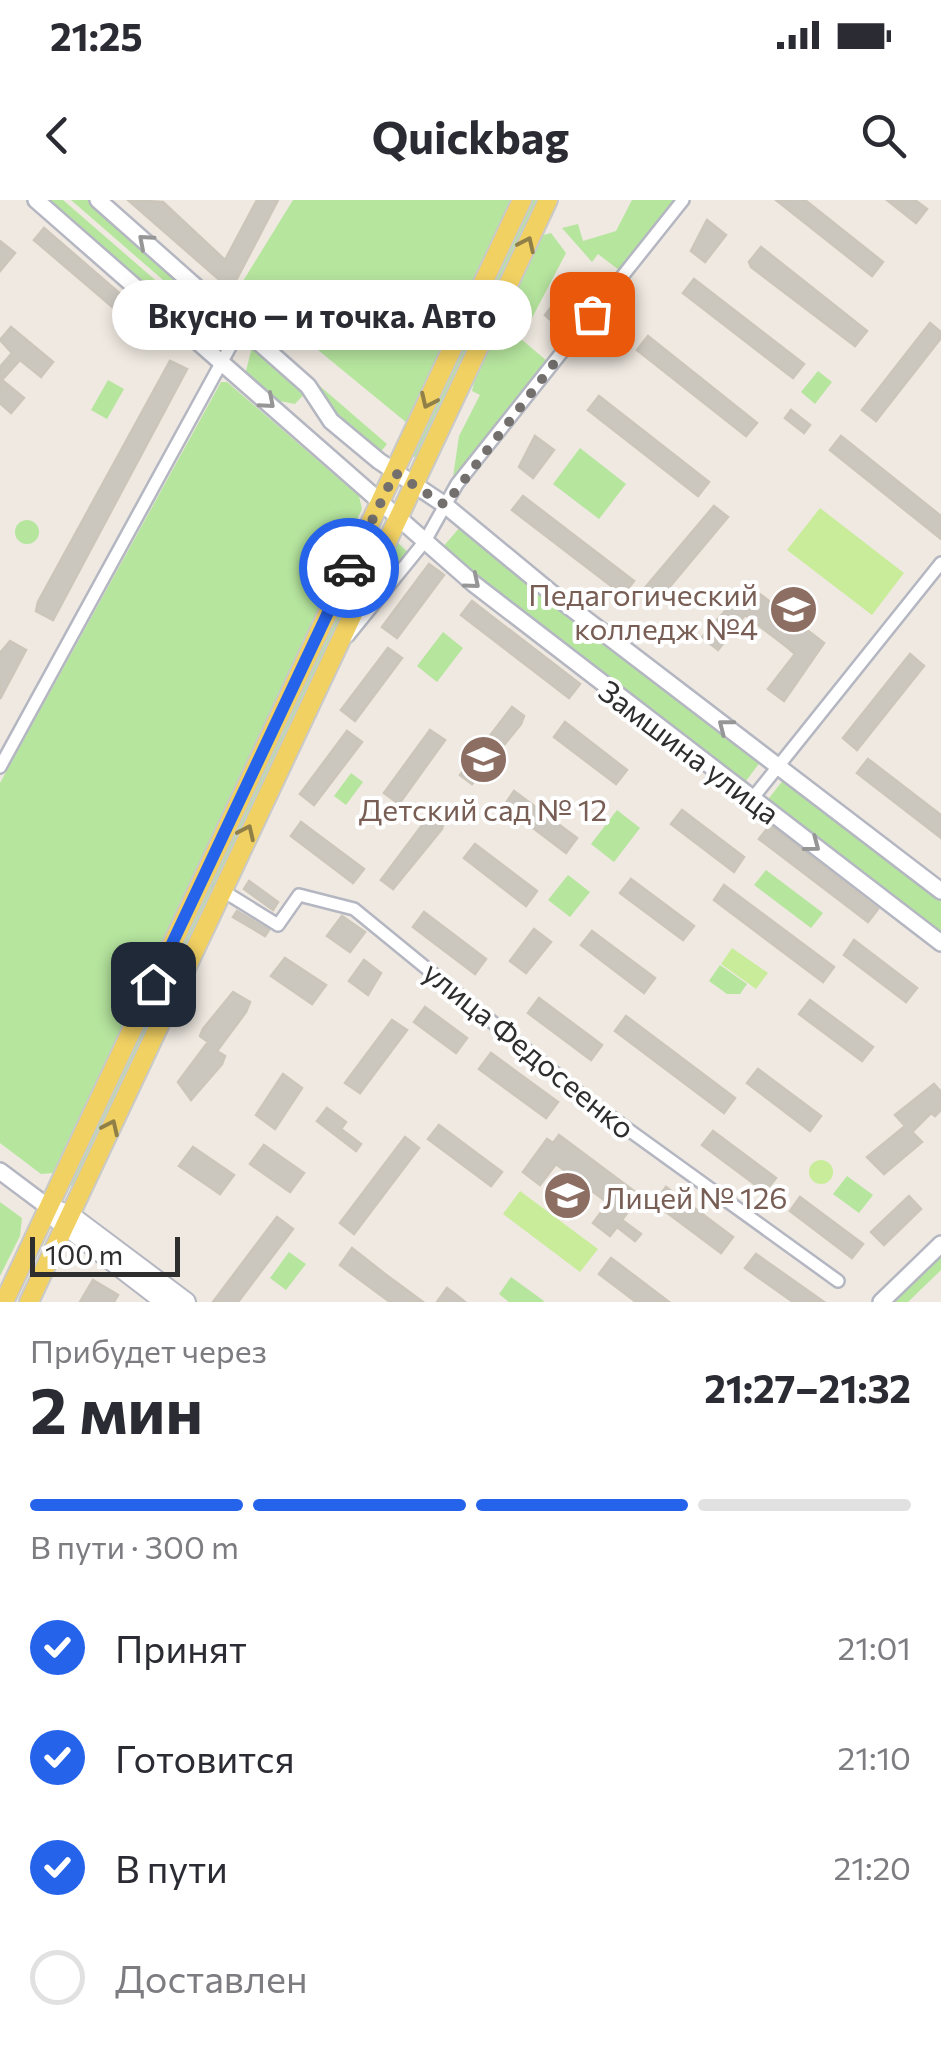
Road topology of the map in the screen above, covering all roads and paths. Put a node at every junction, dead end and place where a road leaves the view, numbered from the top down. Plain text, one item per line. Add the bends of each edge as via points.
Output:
1 (36, 200) edge
2 (98, 200) edge
3 (522, 200) edge
4 (548, 200) edge
5 (683, 200) edge
6 (242, 325) junction
7 (220, 360) junction
8 (395, 473) junction
9 (416, 484) junction
10 (380, 503) junction
11 (445, 505) junction
12 (399, 518) junction
13 (425, 541) junction
14 (941, 562) edge
15 (332, 656) junction
16 (778, 766) junction
17 (0, 767) edge
18 (752, 799) junction
19 (220, 889) junction
20 (941, 891) edge
21 (941, 943) edge
22 (0, 1171) edge
23 (48, 1207) junction
24 (67, 1221) junction
25 (941, 1244) edge
26 (838, 1281) dead end
27 (4, 1302) edge
28 (29, 1302) edge
29 (165, 1302) edge
30 (186, 1302) edge
31 (882, 1302) edge

1 - 7 street, Замшина улица
6 -> 2 street, Замшина улица
3 -> 8 main road
9 -> 4 main road
5 - 11 street
6 - 7 street
6 - 8 street, Замшина улица via 314,391 331,421
7 -> 10 street, Замшина улица
7 - 17 street
8 - 9 street, Замшина улица
8 - 10 main road
9 - 11 street, Замшина улица
9 - 12 main road
10 - 12 street, Замшина улица
10 - 23 main road
11 - 13 street
16 -> 11 street, Замшина улица
12 - 13 street, Замшина улица
12 - 15 main road
13 - 15 street
13 -> 18 street, Замшина улица
14 - 16 street
19 -> 15 main road
16 - 18 street
16 - 20 street, Замшина улица
18 -> 21 street, Замшина улица
24 -> 19 main road
19 - 26 street, улица Федосеенко via 278,925 299,896 354,909 590,1102
22 - 23 street
23 - 24 main road
23 - 27 main road
24 - 28 main road
24 - 29 main road
24 - 30 main road
25 - 31 street

